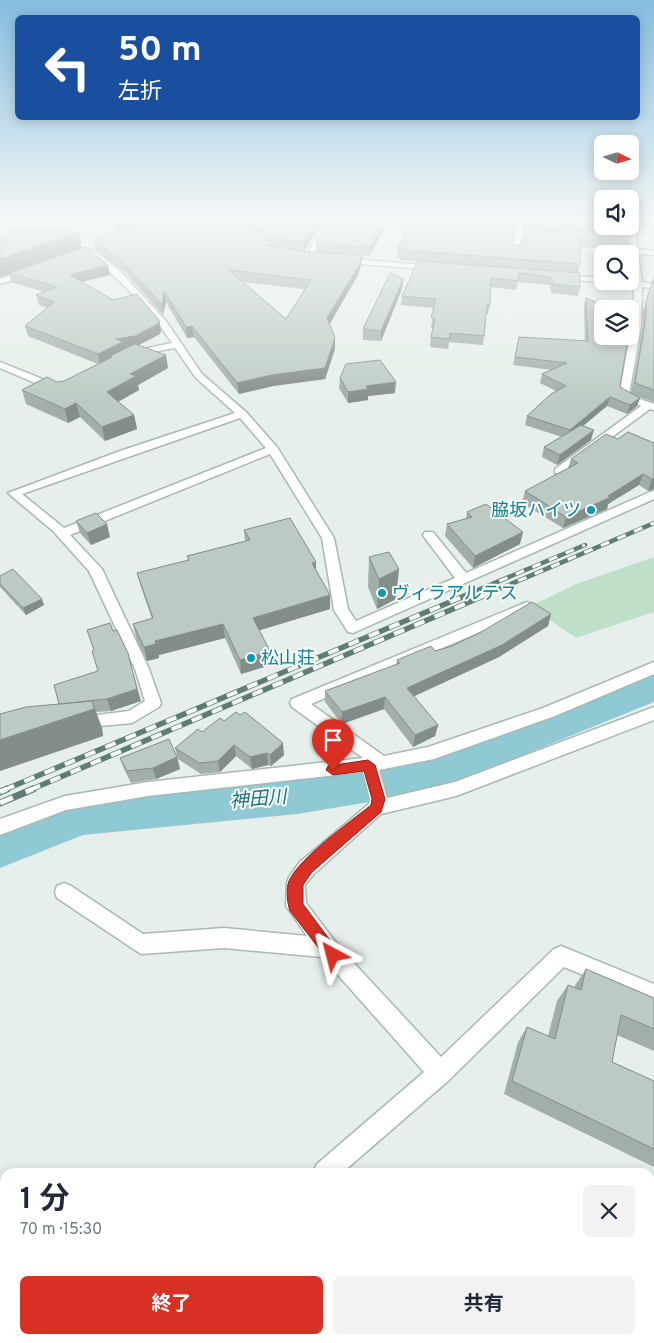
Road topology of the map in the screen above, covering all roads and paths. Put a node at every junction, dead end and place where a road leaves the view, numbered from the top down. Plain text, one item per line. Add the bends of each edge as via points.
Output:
1 (124, 281) edge
2 (639, 283) edge
3 (654, 286) edge
4 (179, 344) junction
5 (633, 345) edge
6 (121, 359) edge
7 (0, 366) edge
8 (70, 386) edge
9 (652, 406) edge
10 (242, 414) junction
11 (273, 449) junction
12 (559, 472) edge
13 (654, 495) edge
14 (63, 534) junction
15 (429, 535) dead end
16 (464, 580) junction
17 (526, 607) edge
18 (654, 668) edge
19 (654, 713) edge
20 (66, 723) edge
21 (375, 764) junction
22 (378, 803) junction
23 (0, 827) edge
24 (64, 892) dead end
25 (328, 948) junction
26 (654, 994) edge
27 (440, 1072) junction
28 (330, 1168) edge

1 - 4 street
2 - 3 street
4 - 6 street via 136,352
4 - 10 street via 199,376
5 - 9 street via 624,396
7 - 8 street via 62,391
9 - 12 street
10 - 11 street
10 - 14 street via 14,493
11 - 14 street
11 - 16 street via 328,538 341,610 353,628
13 - 16 street
14 - 20 street via 95,570 142,669 152,703 132,717
15 - 16 street
17 - 21 street via 298,703
18 - 21 street via 541,715 428,754
19 - 22 street via 456,789
21 - 22 street
21 - 23 street via 148,789 65,803
22 - 25 street via 307,868 296,883 296,906
24 - 25 street via 142,944 224,938
25 - 27 street
26 - 27 street via 562,956
27 - 28 street

